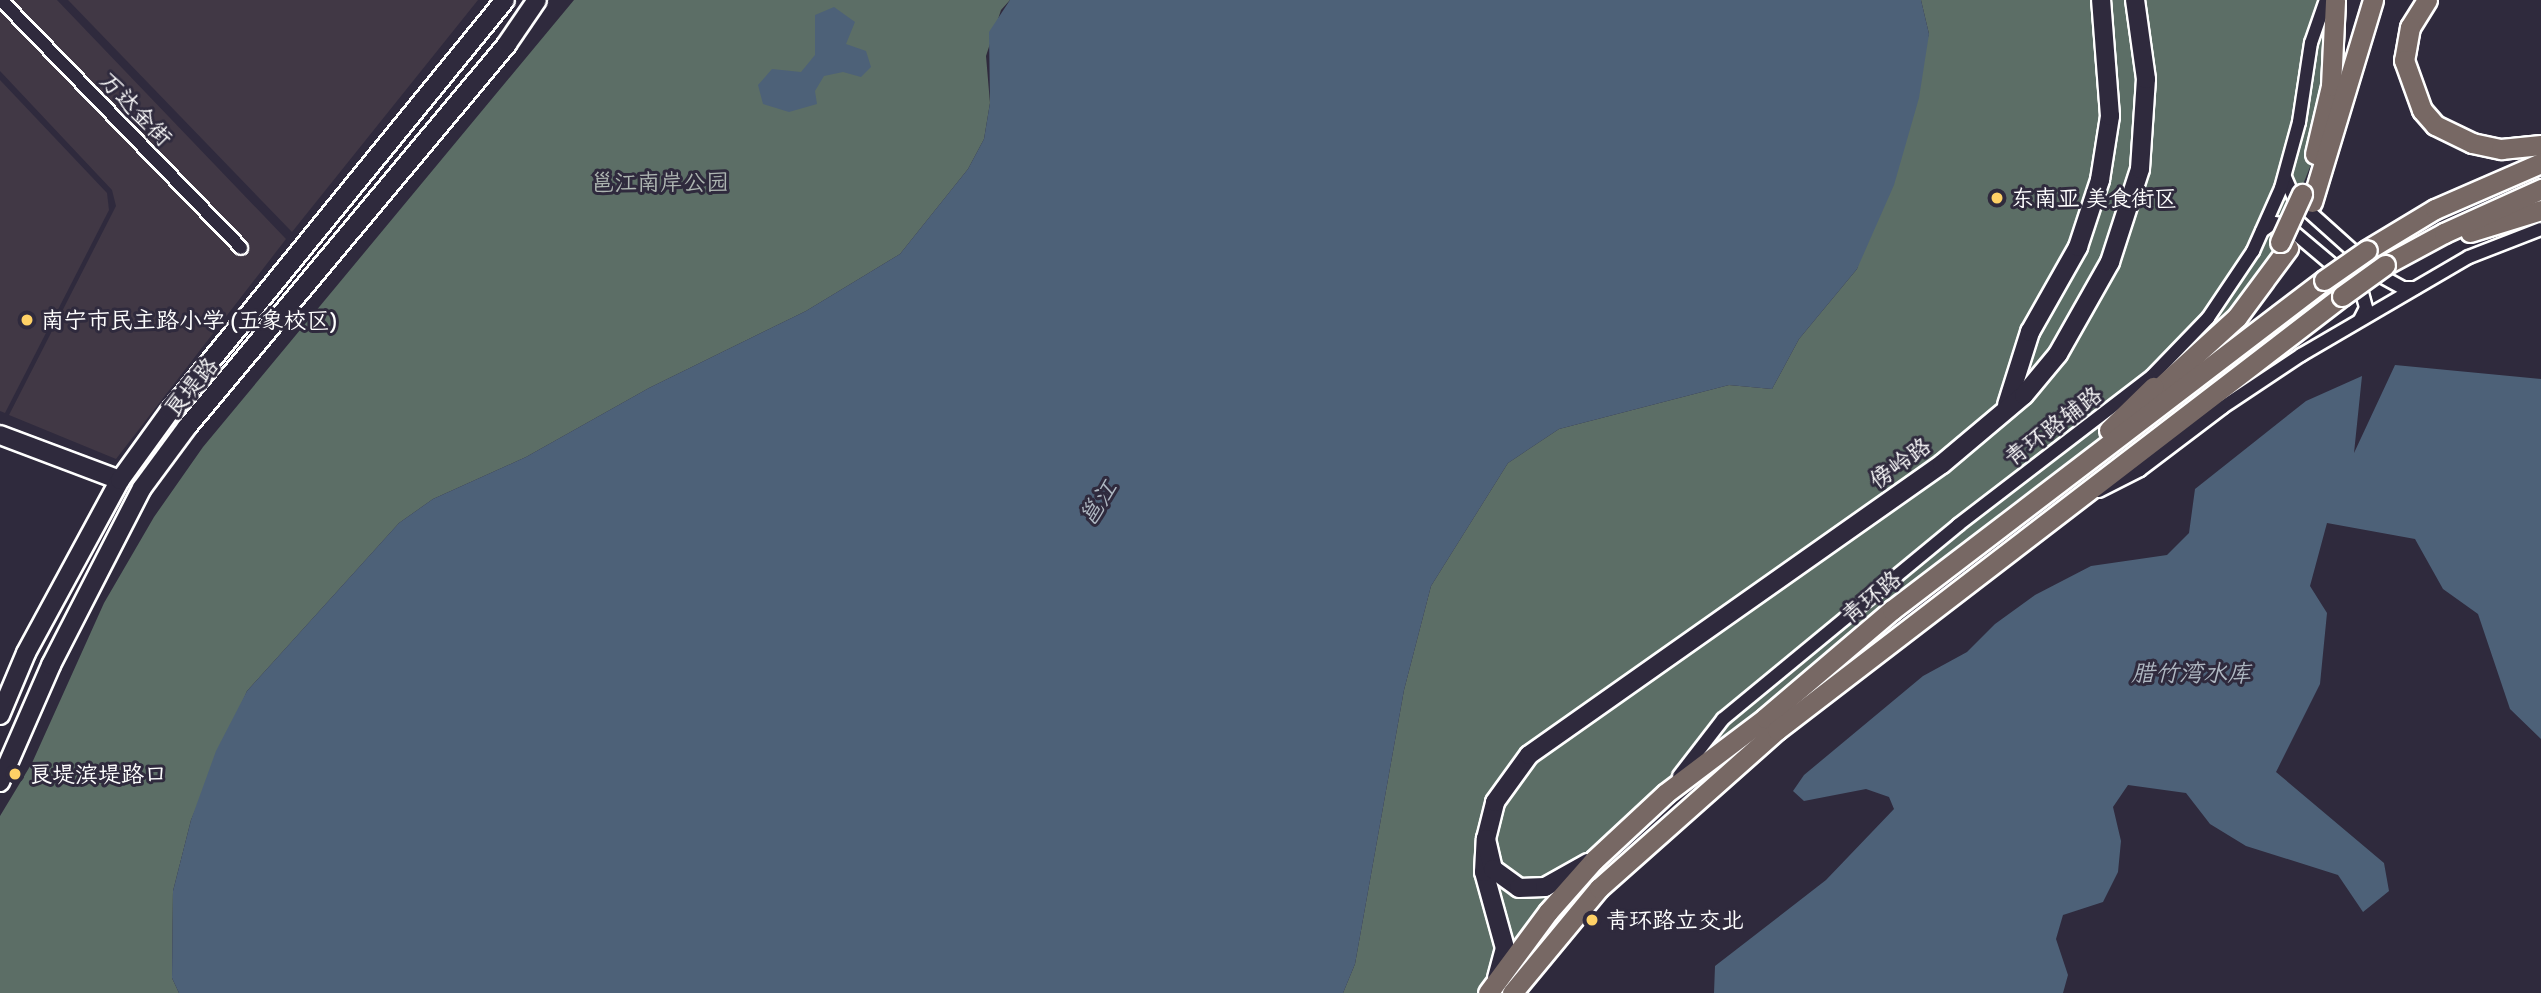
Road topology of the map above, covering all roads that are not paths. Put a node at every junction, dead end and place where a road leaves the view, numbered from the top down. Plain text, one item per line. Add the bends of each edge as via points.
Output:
1 (1, 0) edge
2 (504, 0) edge
3 (537, 0) edge
4 (2101, 0) edge
5 (2135, 0) edge
6 (2326, 0) edge
7 (2335, 0) edge
8 (2373, 0) edge
9 (2427, 0) edge
10 (2541, 145) edge
11 (2541, 163) edge
12 (2285, 173) junction
13 (2541, 189) edge
14 (2307, 198) junction
15 (2541, 210) edge
16 (2541, 229) edge
17 (2262, 232) junction
18 (241, 248) dead end
19 (2415, 248) junction
20 (2416, 287) junction
21 (2359, 321) junction
22 (2000, 417) junction
23 (0, 435) edge
24 (120, 480) junction
25 (2073, 504) junction
26 (1955, 563) junction
27 (0, 715) edge
28 (0, 782) edge
29 (1666, 793) junction
30 (1486, 839) junction
31 (1594, 860) junction
32 (1498, 989) edge

1 - 18 street, 万达金街
2 - 24 street, 良堤路
3 - 28 street, 良堤路 via 507,44 142,488 51,664
4 - 22 street via 2110,116 2100,180 2078,247 2031,332 2017,385
5 - 22 street, 傍岭路 via 2146,79 2145,130 2127,216 2086,311 2058,354
6 - 12 street, 青环路辅路 via 2311,43
7 - 14 main road via 2323,126
8 - 14 main road
9 - 10 main road via 2410,27 2404,60 2422,110 2435,125 2472,143 2501,149
11 - 26 main road, 青环路, bridge via 2435,209 2367,250
12 - 17 street, 青环路辅路
12 - 20 street via 2286,187 2294,198 2381,276 2403,288
13 - 19 main road
14 - 26 main road via 2259,292 2218,337 2109,430 2000,513
15 - 19 main road
16 - 20 street via 2491,246
17 - 21 street via 2273,223 2284,224 2361,289 2366,308
17 - 29 street, 青环路辅路 via 2224,296 2168,362 1958,525 1723,719
19 - 25 main road, bridge via 2342,296
20 - 21 street
21 - 25 street via 2250,388 2140,470
22 - 30 street, 傍岭路 via 1942,464 1530,755 1505,783
23 - 24 street
24 - 27 street, 良堤路 via 26,653
25 - 32 main road via 1777,730 1600,888
26 - 29 main road, 青环路
29 - 31 main road, 青环路
30 - 31 street via 1493,869 1519,888 1545,887
30 - 32 street, 傍岭路 via 1483,872 1505,948
31 - 32 main road, 青环路

